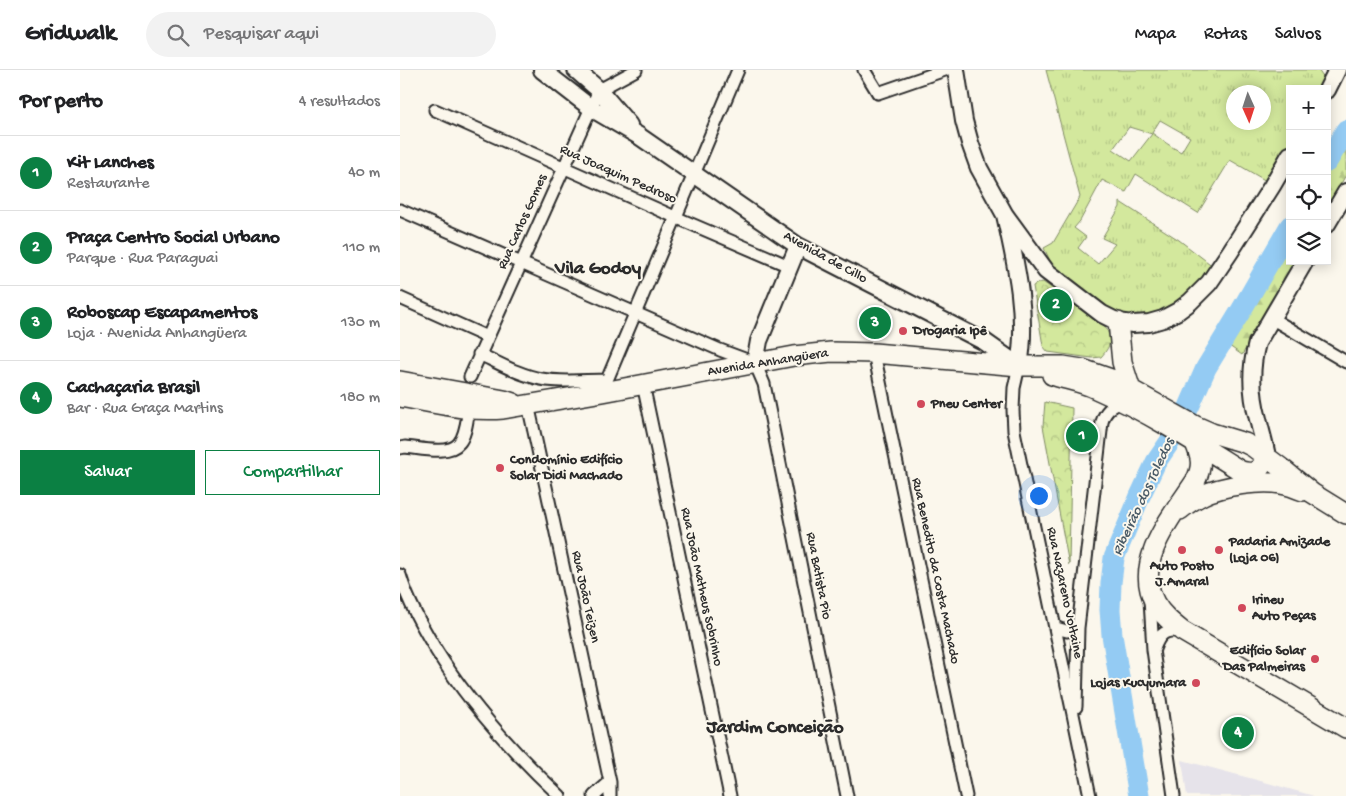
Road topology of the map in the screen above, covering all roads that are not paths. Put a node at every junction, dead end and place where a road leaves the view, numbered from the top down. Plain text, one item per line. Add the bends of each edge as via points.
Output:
1 (542, 70) edge
2 (576, 70) edge
3 (636, 70) edge
4 (738, 70) edge
5 (864, 70) edge
6 (945, 70) edge
7 (956, 70) edge
8 (1337, 70) edge
9 (1330, 85) edge
10 (599, 90) junction
11 (591, 108) junction
12 (436, 110) dead end
13 (639, 136) junction
14 (1286, 162) edge
15 (564, 167) junction
16 (694, 175) junction
17 (1346, 192) edge
18 (400, 210) edge
19 (1005, 215) junction
20 (676, 217) junction
21 (1329, 220) edge
22 (798, 246) junction
23 (521, 263) junction
24 (1303, 265) edge
25 (789, 266) junction
26 (1046, 271) junction
27 (1019, 284) junction
28 (400, 298) edge
29 (635, 313) junction
30 (1271, 318) junction
31 (1118, 322) junction
32 (487, 337) junction
33 (874, 353) junction
34 (479, 354) junction
35 (1346, 362) edge
36 (755, 363) junction
37 (1019, 366) junction
38 (470, 377) dead end
39 (400, 381) edge
40 (643, 384) junction
41 (605, 386) junction
42 (1127, 396) junction
43 (400, 397) edge
44 (524, 405) junction
45 (469, 409) junction
46 (1194, 436) junction
47 (400, 448) edge
48 (1267, 457) junction
49 (1312, 493) junction
50 (1346, 514) edge
51 (1173, 515) junction
52 (400, 574) edge
53 (1149, 588) junction
54 (1056, 628) junction
55 (1078, 628) junction
56 (1182, 631) junction
57 (1153, 650) junction
58 (1075, 726) junction
59 (1346, 728) edge
60 (610, 782) junction
61 (560, 796) edge
62 (594, 796) edge
63 (610, 796) edge
64 (730, 796) edge
65 (847, 796) edge
66 (966, 796) edge
67 (1090, 796) edge
68 (1174, 796) edge

1 - 11 main road, Avenida de Cillo
2 - 10 main road, Avenida de Cillo
3 - 10 street
4 - 16 street
5 - 6 street via 878,93
7 - 19 main road via 970,143 979,168
8 - 9 main road
10 - 11 street, Rua Carlos Gomes
10 - 13 main road, Avenida de Cillo
11 - 13 main road, Avenida de Cillo
11 - 15 street, Rua Carlos Gomes
12 - 15 street, Rua Joaquim Pedroso
13 - 16 main road, Avenida de Cillo
14 - 31 main road via 1218,270 1190,302 1163,319 1149,323
15 - 20 street, Rua Joaquim Pedroso
15 - 23 street, Rua Carlos Gomes
16 - 20 street
16 - 22 main road, Avenida de Cillo
17 - 21 main road
18 - 23 street
19 - 26 main road
19 - 27 main road
20 - 25 street, Rua Joaquim Pedroso
20 - 29 street
22 - 25 main road
22 - 37 main road, Avenida de Cillo via 985,342
23 - 29 street
23 - 32 street, Rua Carlos Gomes
24 - 30 main road
25 - 36 main road via 760,341
26 - 27 main road via 1030,273
26 - 31 main road via 1102,314
27 - 37 main road via 1022,337
28 - 32 street
29 - 36 street
29 - 41 street
30 - 35 street
30 - 48 main road via 1257,343 1252,370 1254,401
31 - 42 main road
32 - 34 street, Rua Carlos Gomes
33 - 36 main road, Avenida Anhangüera via 831,352
33 - 37 main road, Avenida Anhangüera
33 - 66 street, Rua Benedito da Costa Machado
34 - 38 street, Rua Carlos Gomes
34 - 41 street via 540,379
36 - 40 main road, Avenida Anhangüera
36 - 65 street, Rua Batista Pio via 764,384
37 - 42 main road via 1082,369 1114,380
37 - 54 street, Rua Nazareno Voltaine via 1014,388 1014,430
39 - 44 main road, Avenida Anhangüera
40 - 41 main road, Avenida Anhangüera
40 - 64 street, Rua João Matheus Sobrinho
41 - 44 main road, Avenida Anhangüera
42 - 46 main road
42 - 55 street via 1108,409 1102,422
43 - 45 main road, Avenida Anhangüera
44 - 45 main road, Avenida Anhangüera via 495,410
44 - 60 street, Rua João Teizen
45 - 47 street via 464,433 452,449
46 - 48 main road via 1212,433 1245,443
46 - 48 main road via 1241,471 1257,471
46 - 51 main road via 1200,471
48 - 49 main road
49 - 50 main road
49 - 51 main road via 1280,484 1235,486 1205,494
51 - 53 main road via 1152,554 1148,570
52 - 61 street via 422,628 451,674 506,742
53 - 56 main road via 1155,604
53 - 57 street
54 - 55 street via 1067,631
54 - 58 street, Rua Nazareno Voltaine
55 - 58 street
56 - 57 street via 1170,630 1162,634
56 - 59 main road
57 - 68 street
58 - 67 street, Rua Nazareno Voltaine
60 - 62 street
60 - 63 street, Rua João Teizen

